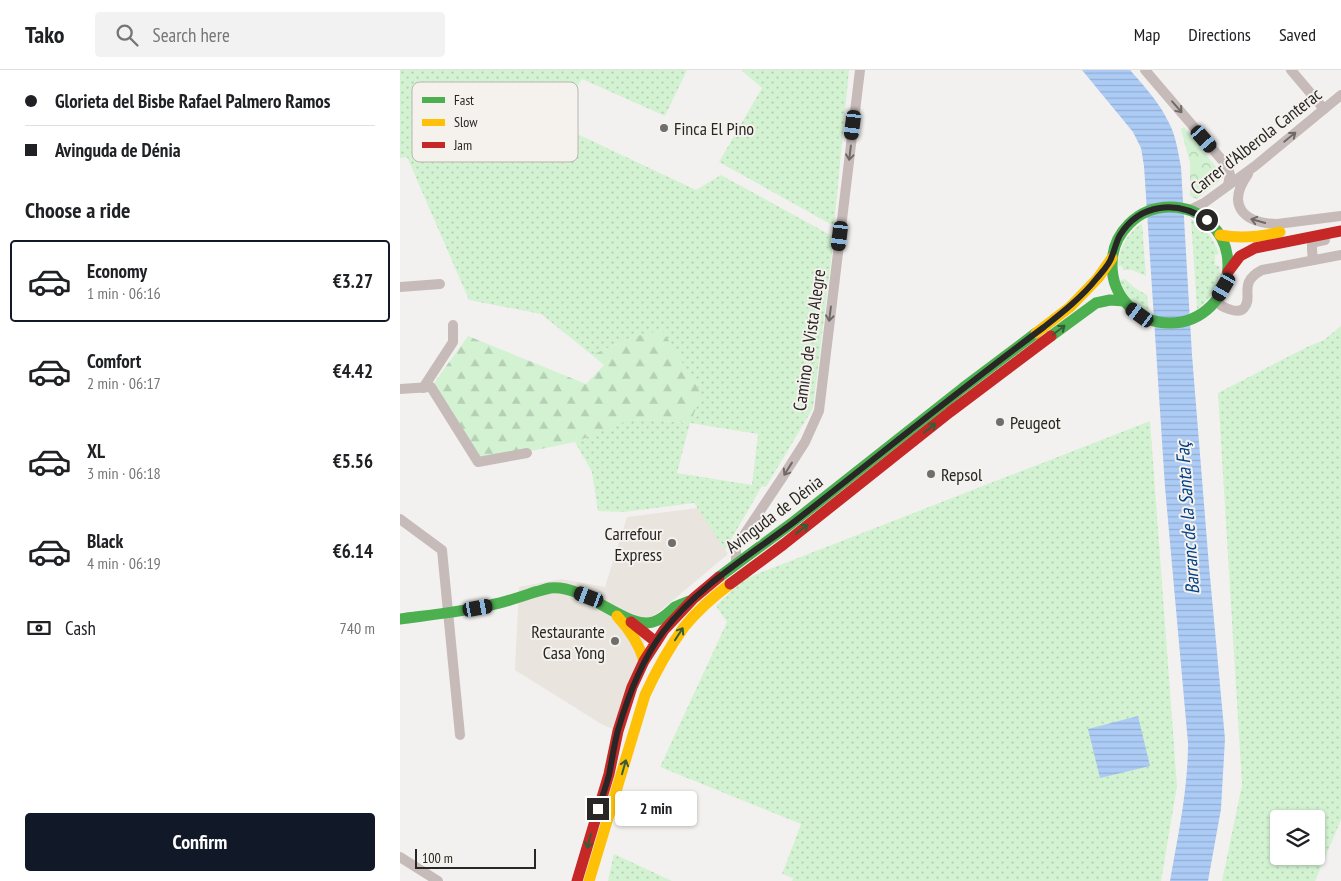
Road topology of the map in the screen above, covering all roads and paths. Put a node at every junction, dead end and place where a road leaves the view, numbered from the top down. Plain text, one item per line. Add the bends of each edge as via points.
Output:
1 (860, 70) edge
2 (1146, 70) edge
3 (1293, 71) edge
4 (1341, 95) edge
5 (1324, 109) junction
6 (1228, 166) junction
7 (1252, 168) junction
8 (1228, 185) junction
9 (1188, 210) junction
10 (1341, 216) edge
11 (1341, 221) edge
12 (1341, 231) edge
13 (1220, 234) junction
14 (1341, 236) edge
15 (1282, 242) junction
16 (1312, 255) junction
17 (1341, 255) edge
18 (1112, 258) junction
19 (1228, 272) junction
20 (440, 284) dead end
21 (400, 287) edge
22 (1124, 301) junction
23 (1216, 301) junction
24 (453, 325) dead end
25 (423, 388) junction
26 (400, 389) edge
27 (527, 453) dead end
28 (400, 519) edge
29 (736, 564) junction
30 (694, 598) junction
31 (449, 612) junction
32 (613, 612) junction
33 (624, 617) junction
34 (400, 619) edge
35 (656, 642) junction
36 (644, 661) junction
37 (636, 725) junction
38 (460, 735) dead end
39 (400, 856) edge
40 (438, 881) edge
41 (577, 881) edge
42 (589, 881) edge

1 -> 29 street, Camino de Vista Alegre via 819,411 805,442 738,544
2 -> 6 street
3 - 5 street
4 - 5 street, Carrer d'Alberola Canterac
7 -> 5 street, Carrer d'Alberola Canterac
6 - 7 street via 1236,171
6 - 8 street
7 - 8 street, Carrer d'Alberola Canterac
10 -> 7 street via 1278,224 1250,218 1240,207 1238,191
8 - 9 street, Carrer d'Alberola Canterac via 1204,203
9 - 13 main road via 1207,220
9 - 18 main road via 1169,207 1143,213 1124,229
11 - 13 main road via 1256,237
12 - 15 main road
13 - 19 main road via 1228,256
14 - 16 street via 1315,242
15 - 16 street via 1301,244
15 - 19 main road via 1248,251
16 - 17 street
16 - 23 street via 1255,274 1247,287 1247,302 1238,311
18 - 22 main road via 1114,283
18 - 29 main road, Avinguda de Dénia via 1070,307
19 - 23 main road
20 - 21 street
22 - 23 main road via 1149,320 1168,323 1197,317
37 -> 22 main road, Avinguda de Dénia via 645,695 659,666 685,626 714,597 1080,314 1100,300
24 - 25 street via 453,342
25 - 26 street
25 - 27 street via 431,388 478,462
28 - 31 street via 442,550
29 - 30 main road, Avinguda de Dénia
30 - 33 main road via 654,622 638,622
30 - 35 main road, Avinguda de Dénia
31 - 32 main road via 492,605 550,588 589,597
31 - 34 main road
31 - 38 street
32 - 33 main road
32 - 36 main road via 637,639
33 - 35 main road
35 - 36 main road, Avinguda de Dénia
35 - 37 main road via 656,654 634,710
36 -> 41 main road, Avinguda de Dénia via 618,731 609,774
42 -> 37 main road, Avinguda de Dénia
39 - 40 street

